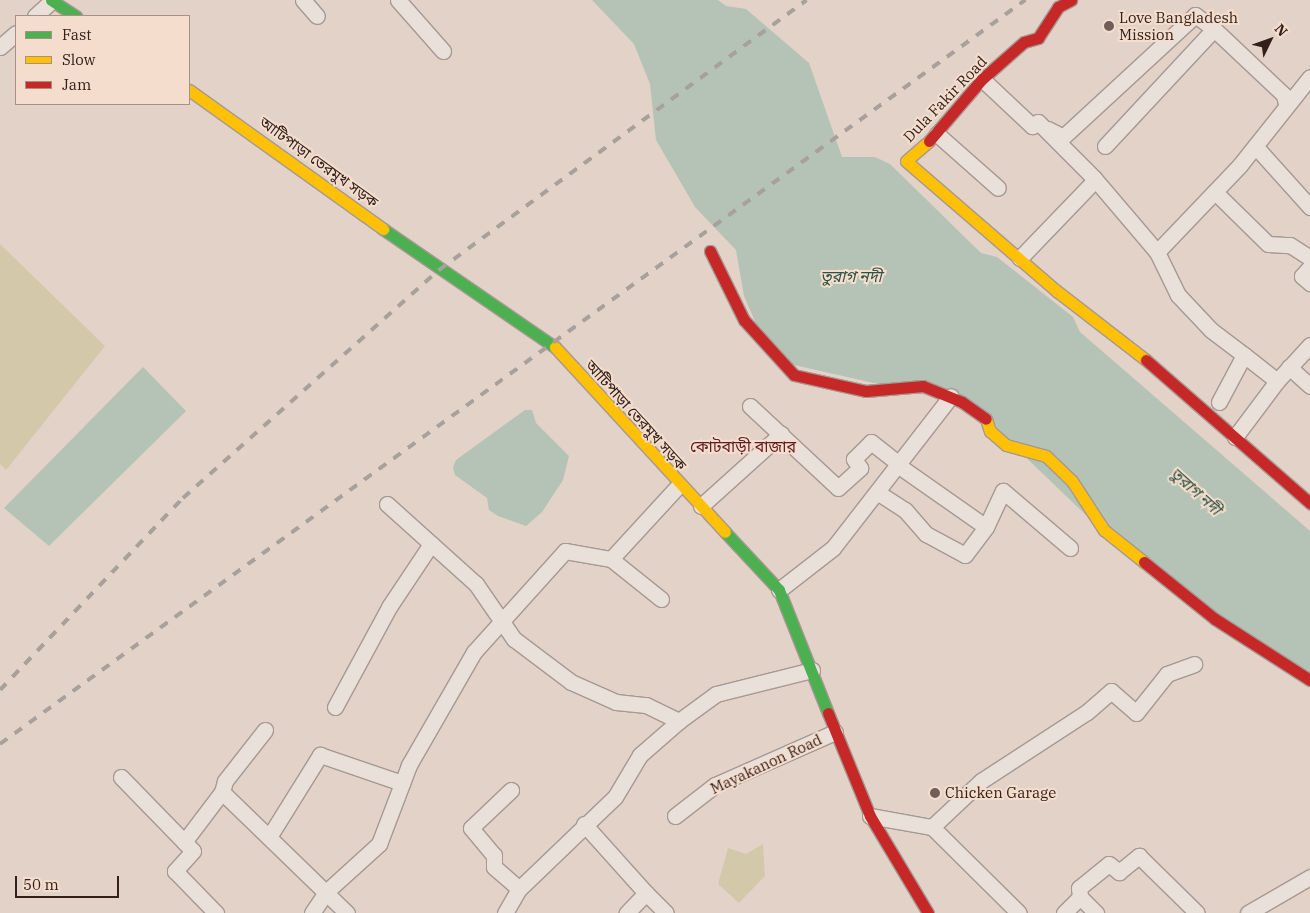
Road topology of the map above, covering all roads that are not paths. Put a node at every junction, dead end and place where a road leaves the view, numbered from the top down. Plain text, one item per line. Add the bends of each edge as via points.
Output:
1 (52, 0) edge
2 (303, 0) edge
3 (398, 0) edge
4 (1071, 0) edge
5 (36, 15) edge
6 (74, 15) edge
7 (317, 16) dead end
8 (1214, 29) junction
9 (15, 34) edge
10 (0, 47) edge
11 (443, 51) dead end
12 (1310, 77) edge
13 (982, 79) junction
14 (190, 91) edge
15 (1286, 104) junction
16 (1038, 122) junction
17 (937, 134) junction
18 (1105, 146) dead end
19 (1256, 147) junction
20 (1094, 181) junction
21 (998, 188) dead end
22 (1216, 192) junction
23 (1310, 207) edge
24 (710, 251) dead end
25 (1157, 252) junction
26 (1020, 258) junction
27 (1310, 258) edge
28 (1310, 268) edge
29 (1310, 283) edge
30 (1310, 344) edge
31 (1244, 355) junction
32 (1289, 367) junction
33 (1277, 381) junction
34 (1310, 386) edge
35 (951, 396) junction
36 (1219, 402) dead end
37 (750, 406) dead end
38 (781, 434) junction
39 (1234, 437) junction
40 (898, 464) junction
41 (680, 485) junction
42 (878, 492) junction
43 (1310, 503) edge
44 (387, 504) dead end
45 (701, 506) junction
46 (986, 527) junction
47 (431, 544) junction
48 (1070, 548) dead end
49 (611, 559) junction
50 (778, 590) junction
51 (661, 599) dead end
52 (501, 623) junction
53 (1194, 664) dead end
54 (812, 670) junction
55 (1310, 680) edge
56 (335, 707) dead end
57 (680, 721) junction
58 (265, 730) dead end
59 (835, 732) junction
60 (121, 777) dead end
61 (402, 783) junction
62 (511, 790) dead end
63 (222, 792) junction
64 (676, 816) dead end
65 (870, 816) junction
66 (584, 824) junction
67 (932, 827) junction
68 (269, 837) junction
69 (184, 842) junction
70 (1310, 877) edge
71 (519, 889) junction
72 (326, 892) junction
73 (646, 893) junction
74 (1080, 897) junction
75 (216, 913) edge
76 (312, 913) edge
77 (347, 913) edge
78 (504, 913) edge
79 (627, 913) edge
80 (666, 913) edge
81 (928, 913) edge
82 (1019, 913) edge
83 (1064, 913) edge
84 (1096, 913) edge
85 (1197, 913) edge
86 (1248, 913) edge

1 - 5 street
1 - 6 street
2 - 7 street
3 - 11 street
4 - 13 street, Dula Fakir Road via 1058,7 1038,38 1024,42
8 - 15 street via 1284,96
8 - 16 street via 1195,15 1063,137
8 - 18 street
9 - 10 street
12 - 15 street
13 - 16 street via 1032,126
13 - 17 street, Dula Fakir Road
14 - 41 street, আটিপাড়া তেরমুখ সড়ক via 260,136 439,270 551,343
15 - 19 street
16 - 20 street
17 - 21 street
17 - 26 street, Dula Fakir Road via 906,161
19 - 22 street
19 - 23 street
20 - 25 street
20 - 26 street
22 - 25 street
22 - 27 street via 1268,244 1290,245
24 - 35 street via 744,320 794,375 866,391 924,386
25 - 31 street via 1178,296 1211,330
26 - 39 street
28 - 29 street via 1302,276
30 - 32 street
31 - 33 street
31 - 36 street
32 - 33 street
32 - 34 street
33 - 39 street
35 - 40 street
35 - 55 street via 986,419 990,431 1006,445 1046,456 1072,482 1104,530 1215,619
37 - 38 street
38 - 40 street via 838,488 860,468 854,459 872,442
38 - 45 street
39 - 43 street
40 - 42 street
40 - 46 street
41 - 45 street, আটিপাড়া তেরমুখ সড়ক
41 - 49 street
42 - 46 street via 904,510 926,534 965,555
42 - 50 street via 833,548
44 - 47 street
45 - 50 street, আটিপাড়া তেরমুখ সড়ক
46 - 48 street via 1003,491
47 - 52 street via 476,584
47 - 56 street via 389,607
49 - 51 street
49 - 52 street via 565,551
50 - 54 street, আটিপাড়া তেরমুখ সড়ক
52 - 57 street via 536,658 571,682 616,702 646,705
52 - 61 street via 456,677
53 - 67 street via 1167,674 1136,713 1111,691 1086,712 981,781
54 - 57 street via 716,694
54 - 59 street, আটিপাড়া তেরমুখ সড়ক
57 - 66 street via 640,755 615,797
58 - 63 street via 225,782
59 - 64 street, Mayakanon Road via 715,785
59 - 65 street, আটিপাড়া তেরমুখ সড়ক
60 - 69 street
61 - 68 street via 320,755
61 - 72 street via 379,844
62 - 71 street via 471,828 494,855 494,867
63 - 68 street
63 - 69 street
65 - 67 street
65 - 81 street, আটিপাড়া তেরমুখ সড়ক
66 - 71 street
66 - 73 street
67 - 82 street
68 - 72 street
69 - 75 street via 193,851 175,871
70 - 86 street
71 - 78 street
72 - 76 street
72 - 77 street
73 - 79 street
73 - 80 street
74 - 83 street
74 - 84 street
74 - 85 street via 1079,888 1109,864 1119,872 1139,856

